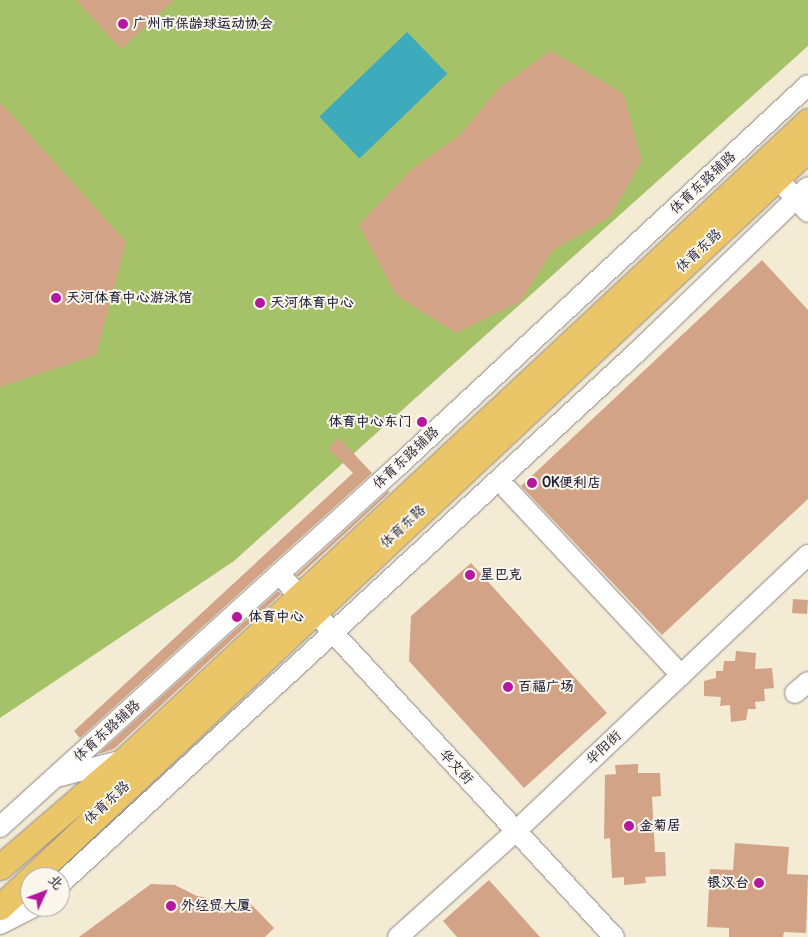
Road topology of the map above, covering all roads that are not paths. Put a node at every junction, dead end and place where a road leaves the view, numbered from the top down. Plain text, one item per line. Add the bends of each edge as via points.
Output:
1 (808, 85) edge
2 (808, 121) edge
3 (808, 149) edge
4 (777, 178) junction
5 (804, 199) edge
6 (613, 330) junction
7 (635, 354) junction
8 (477, 457) junction
9 (503, 484) junction
10 (808, 555) edge
11 (279, 574) junction
12 (306, 604) junction
13 (332, 632) junction
14 (681, 675) junction
15 (124, 760) junction
16 (58, 777) junction
17 (0, 827) edge
18 (516, 831) junction
19 (0, 867) edge
20 (70, 875) edge
21 (0, 907) edge
22 (20, 914) edge
23 (0, 924) edge
24 (398, 937) edge
25 (614, 937) edge

1 - 11 street, 体育东路辅路
2 - 12 main road, 体育东路
3 - 4 main road, 体育东路
4 - 5 street
4 - 6 main road, 体育东路
5 - 7 street
6 - 7 street
6 - 8 main road, 体育东路
7 - 9 street
8 - 9 street
8 - 12 main road, 体育东路
9 - 13 street
9 - 14 street
10 - 14 street, 华阳街
11 - 12 street, 华文街
11 - 16 street, 体育东路辅路
12 - 13 street, 华文街
12 - 15 main road, 体育东路
12 - 21 main road, 体育东路
13 - 18 street, 华文街
13 - 20 street
14 - 18 street, 华阳街
15 - 16 street
15 - 19 main road, 体育东路
16 - 17 street, 体育东路辅路
18 - 24 street, 华阳街
18 - 25 street, 华文街
22 - 23 street

